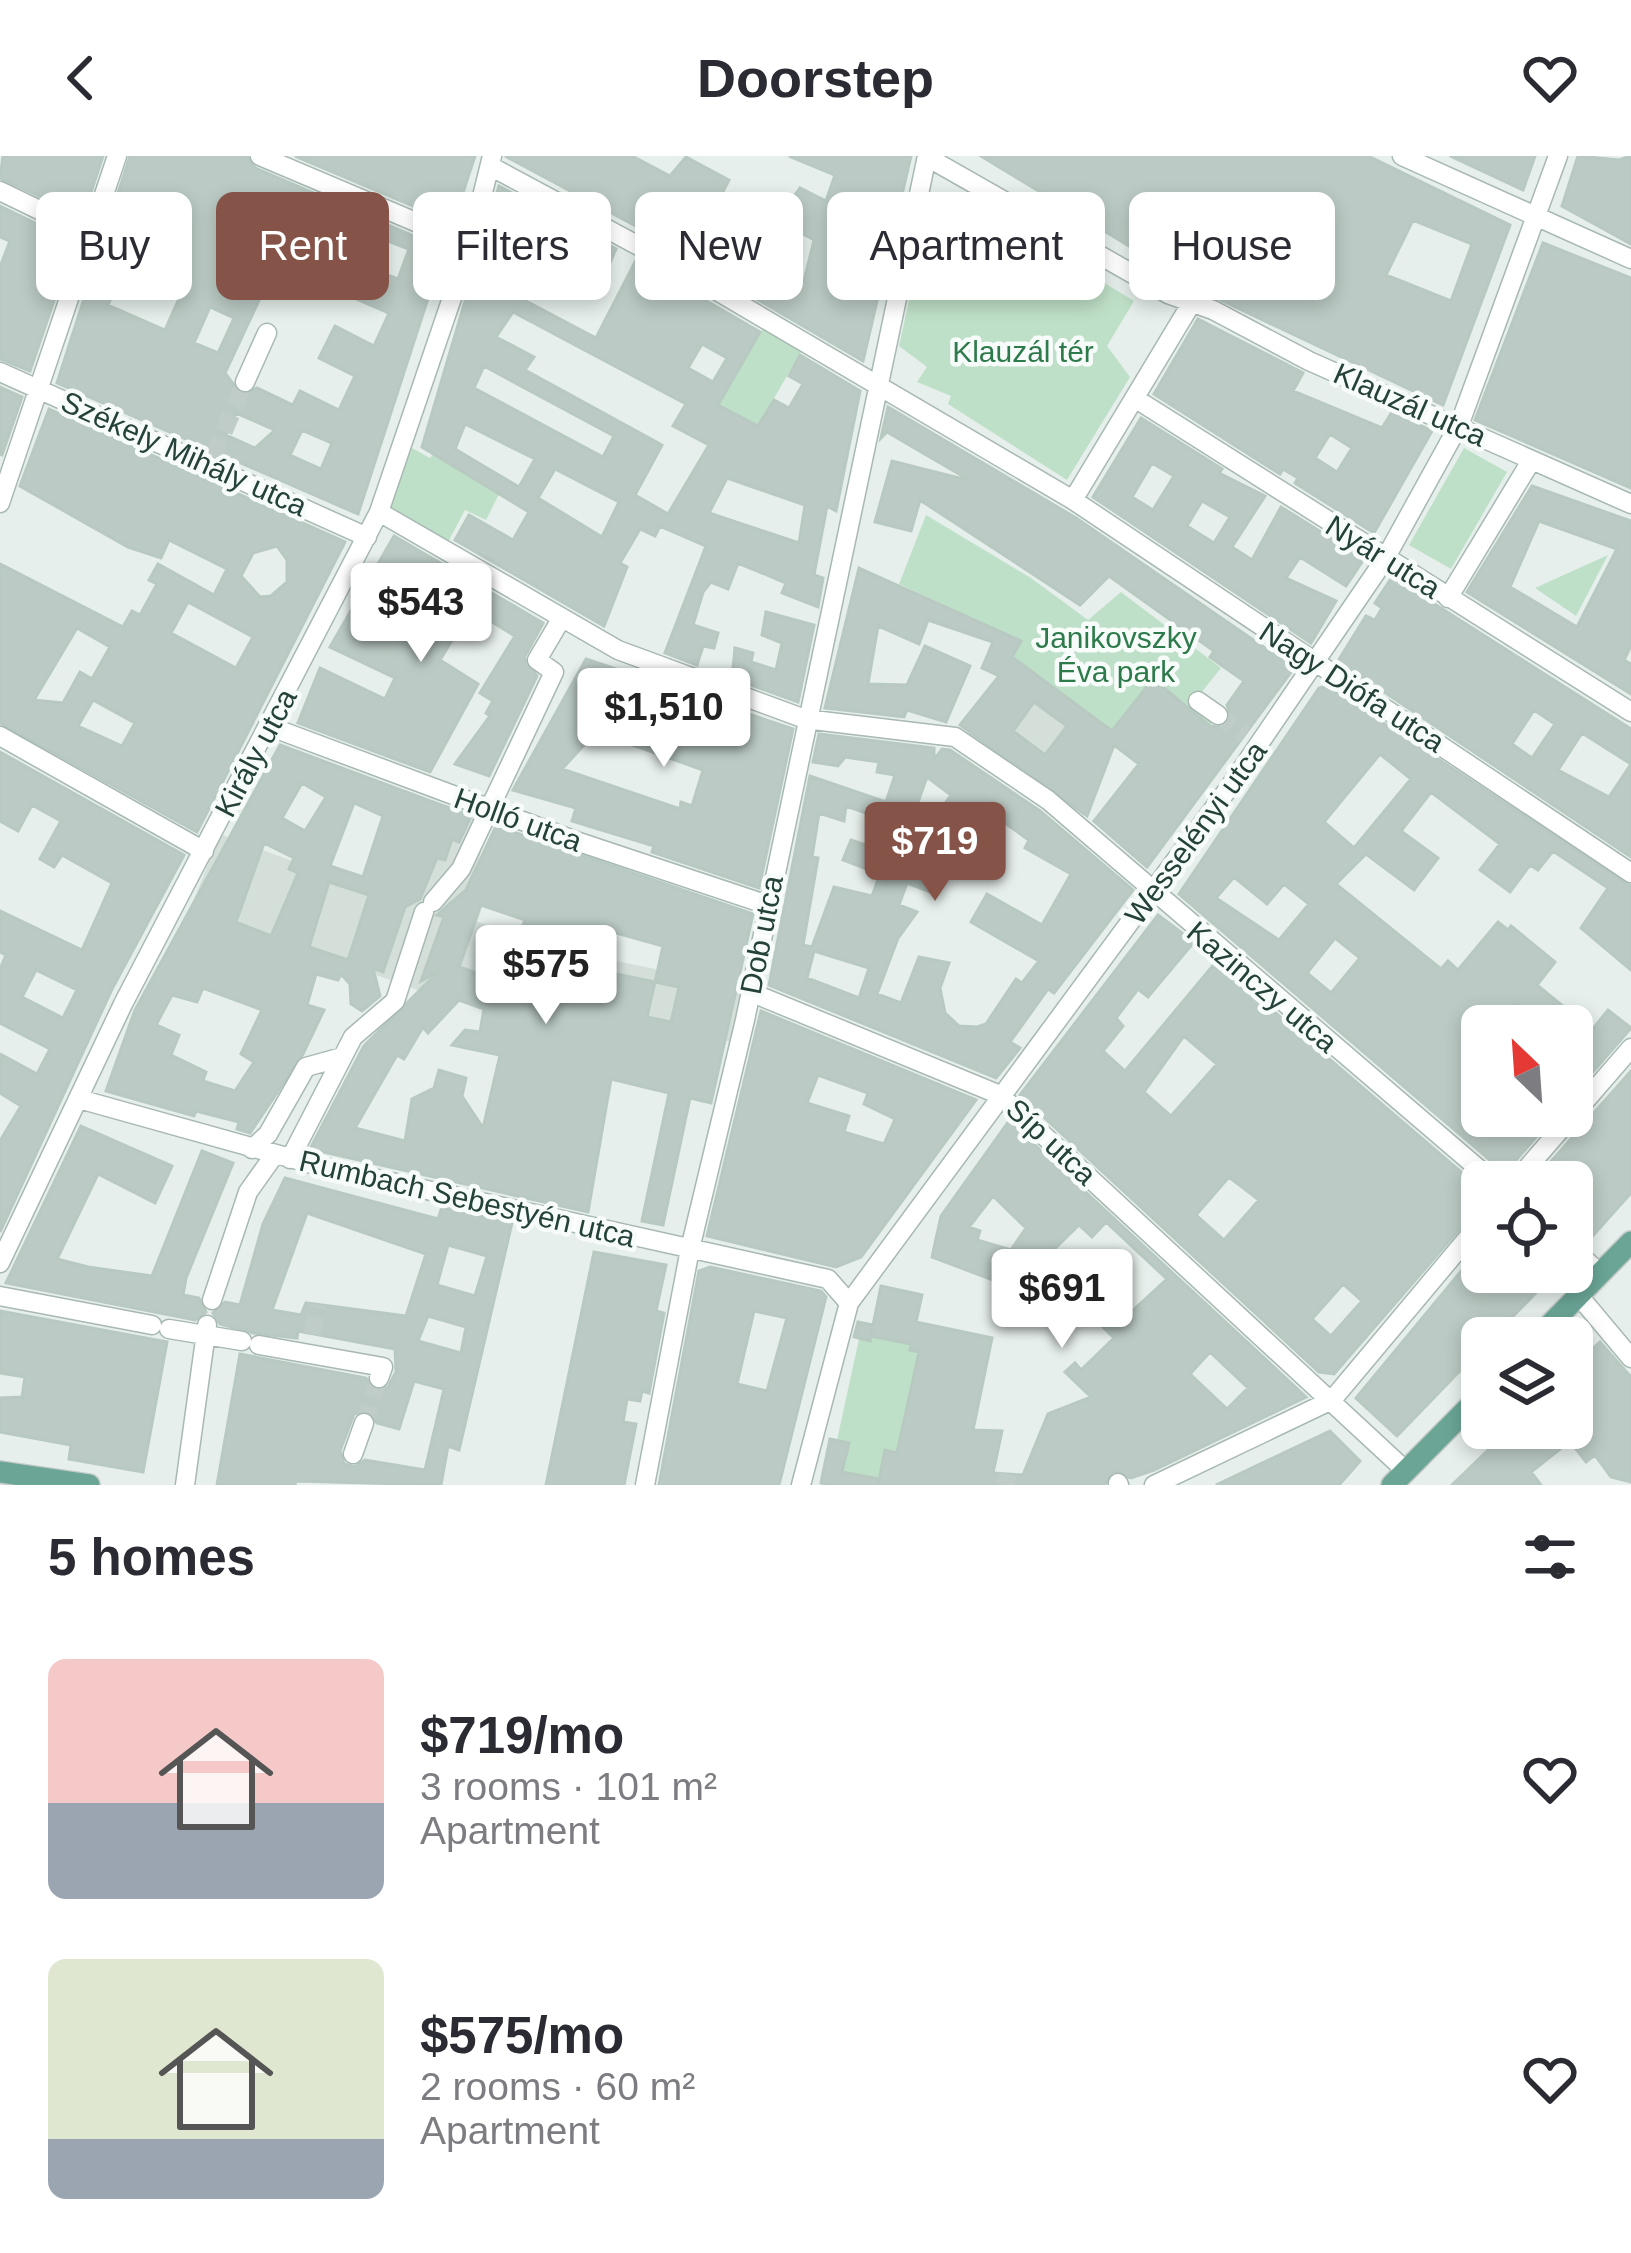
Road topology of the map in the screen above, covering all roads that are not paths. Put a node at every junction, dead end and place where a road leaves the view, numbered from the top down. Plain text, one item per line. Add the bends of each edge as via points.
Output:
1 (117, 156) edge
2 (260, 156) edge
3 (927, 156) edge
4 (1402, 156) edge
5 (1558, 156) edge
6 (491, 161) edge
7 (0, 191) edge
8 (104, 192) edge
9 (483, 192) edge
10 (36, 208) edge
11 (1534, 216) junction
12 (413, 221) edge
13 (1631, 259) edge
14 (67, 300) edge
15 (451, 300) edge
16 (1191, 304) junction
17 (267, 333) dead end
18 (0, 372) edge
19 (245, 382) tunnel mouth
20 (878, 385) junction
21 (38, 388) junction
22 (1136, 399) junction
23 (1460, 423) junction
24 (1532, 461) junction
25 (1073, 500) junction
26 (0, 502) edge
27 (1631, 504) edge
28 (379, 512) junction
29 (367, 537) junction
30 (1385, 559) junction
31 (1448, 598) junction
32 (560, 621) junction
33 (1317, 665) junction
34 (1198, 701) dead end
35 (1631, 712) edge
36 (1218, 715) tunnel mouth
37 (806, 719) junction
38 (271, 727) junction
39 (0, 736) edge
40 (485, 809) junction
41 (204, 851) junction
42 (1631, 873) edge
43 (1154, 892) junction
44 (768, 905) junction
45 (750, 992) junction
46 (1631, 1048) edge
47 (341, 1057) junction
48 (1000, 1095) junction
49 (79, 1099) junction
50 (252, 1149) junction
51 (282, 1156) junction
52 (1469, 1161) edge
53 (1533, 1161) edge
54 (1631, 1242) edge
55 (1461, 1246) edge
56 (690, 1249) junction
57 (0, 1263) edge
58 (1593, 1267) edge
59 (1600, 1274) junction
60 (1579, 1296) junction
61 (0, 1297) edge
62 (212, 1300) dead end
63 (849, 1303) junction
64 (1558, 1317) edge
65 (206, 1330) junction
66 (1631, 1358) edge
67 (381, 1373) dead end
68 (1332, 1400) junction
69 (1461, 1415) edge
70 (364, 1423) tunnel mouth
71 (353, 1454) dead end
72 (0, 1472) edge
73 (1399, 1478) edge
74 (89, 1485) edge
75 (185, 1485) edge
76 (645, 1485) edge
77 (801, 1485) edge
78 (1154, 1485) edge

1 - 8 street
2 - 12 street
3 - 16 street
3 - 20 street
4 - 11 street
5 - 11 street, Wesselényi utca
6 - 9 street, Király utca
6 - 20 street
7 - 10 street
11 - 13 street
11 - 23 street, Wesselényi utca
14 - 21 street
15 - 28 street, Király utca
16 - 22 street
16 - 23 street, Klauzál utca
17 - 19 street
18 - 21 street, Székely Mihály utca
20 - 25 street
20 - 37 street, Dob utca
21 - 26 street
21 - 29 street, Székely Mihály utca
22 - 25 street
22 - 30 street, Nyár utca
23 - 24 street, Klauzál utca
23 - 30 street, Wesselényi utca
24 - 27 street, Klauzál utca
24 - 31 street
25 - 33 street, Nagy Diófa utca
28 - 29 street, Király utca
28 - 32 street, Kazinczy utca
29 - 38 street, Király utca
30 - 31 street, Nyár utca
30 - 33 street, Wesselényi utca
31 - 35 street, Nyár utca
32 - 37 street, Kazinczy utca
32 - 40 street via 537,661 554,672
33 - 42 street, Nagy Diófa utca
33 - 43 street, Wesselényi utca via 1252,740
34 - 36 street
37 - 43 street, Kazinczy utca via 955,737 1048,800
37 - 44 street, Dob utca
38 - 40 street, Holló utca
38 - 41 street, Király utca
39 - 41 street
40 - 44 street, Holló utca
40 - 47 street via 461,869 429,907 395,1001
41 - 49 street, Király utca
43 - 48 street, Wesselényi utca
43 - 52 street, Kazinczy utca
44 - 45 street, Dob utca
45 - 48 street, Síp utca
45 - 56 street, Dob utca
46 - 53 street
47 - 50 street via 306,1067
47 - 51 street
48 - 63 street, Wesselényi utca
48 - 68 street, Síp utca
49 - 50 street, Rumbach Sebestyén utca
49 - 57 street, Király utca via 56,1126
50 - 51 street, Rumbach Sebestyén utca
51 - 56 street, Rumbach Sebestyén utca
51 - 62 street via 248,1192
54 - 59 main road
55 - 68 street
56 - 63 street, Rumbach Sebestyén utca via 828,1280
56 - 76 street, Dob utca
58 - 59 street
59 - 60 main road
60 - 64 main road
60 - 66 street
61 - 65 street
63 - 77 street, Wesselényi utca
65 - 67 street
65 - 75 street
68 - 73 street, Síp utca
68 - 78 street
69 - 73 main road
70 - 71 street
72 - 74 main road

